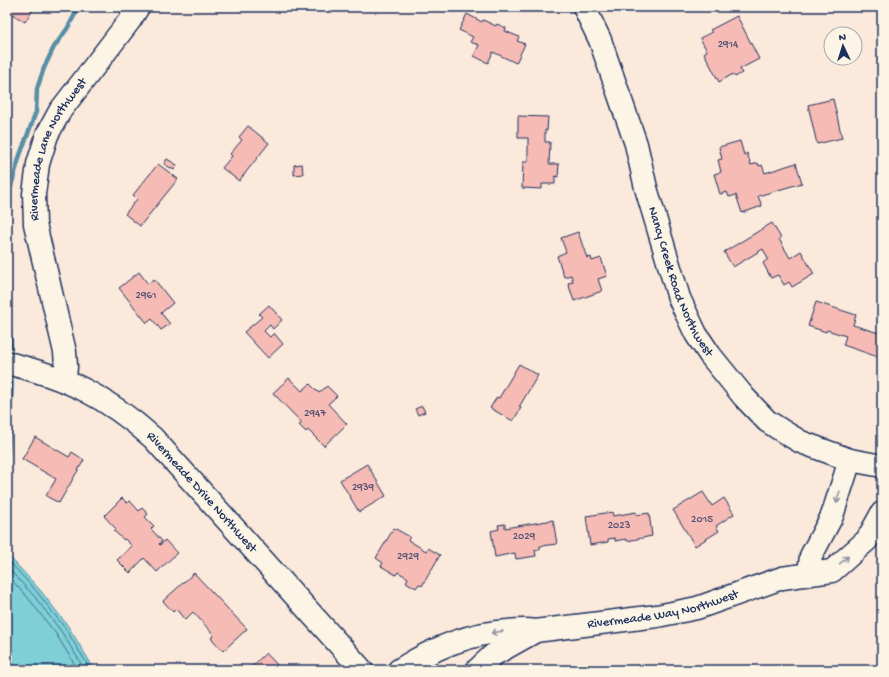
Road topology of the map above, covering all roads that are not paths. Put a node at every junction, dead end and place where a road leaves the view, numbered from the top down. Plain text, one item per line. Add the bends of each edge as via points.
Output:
1 (138, 7) edge
2 (584, 7) edge
3 (7, 363) edge
4 (65, 380) junction
5 (850, 460) junction
6 (882, 466) edge
7 (882, 513) edge
8 (809, 574) junction
9 (535, 631) junction
10 (362, 670) edge
11 (399, 670) edge
12 (477, 670) edge

1 - 4 street, Rivermeade Lane Northwest via 60,111 47,135 38,164 34,194 35,224 65,352
2 - 5 street, Nancy Creek Road Northwest via 600,40 636,144 646,188 679,298 696,334 744,398 767,421 801,442
3 - 4 street, Rivermeade Drive Northwest
4 - 10 street, Rivermeade Drive Northwest via 111,405 153,438
5 - 6 street, Nancy Creek Road Northwest
5 -> 8 street via 832,516 811,556
8 -> 7 street, Rivermeade Way Northwest via 832,571 867,540
8 - 9 street, Rivermeade Way Northwest via 782,578 697,608 657,616
9 -> 11 street, Rivermeade Way Northwest via 500,631 456,641 418,658
9 - 12 street via 493,655

